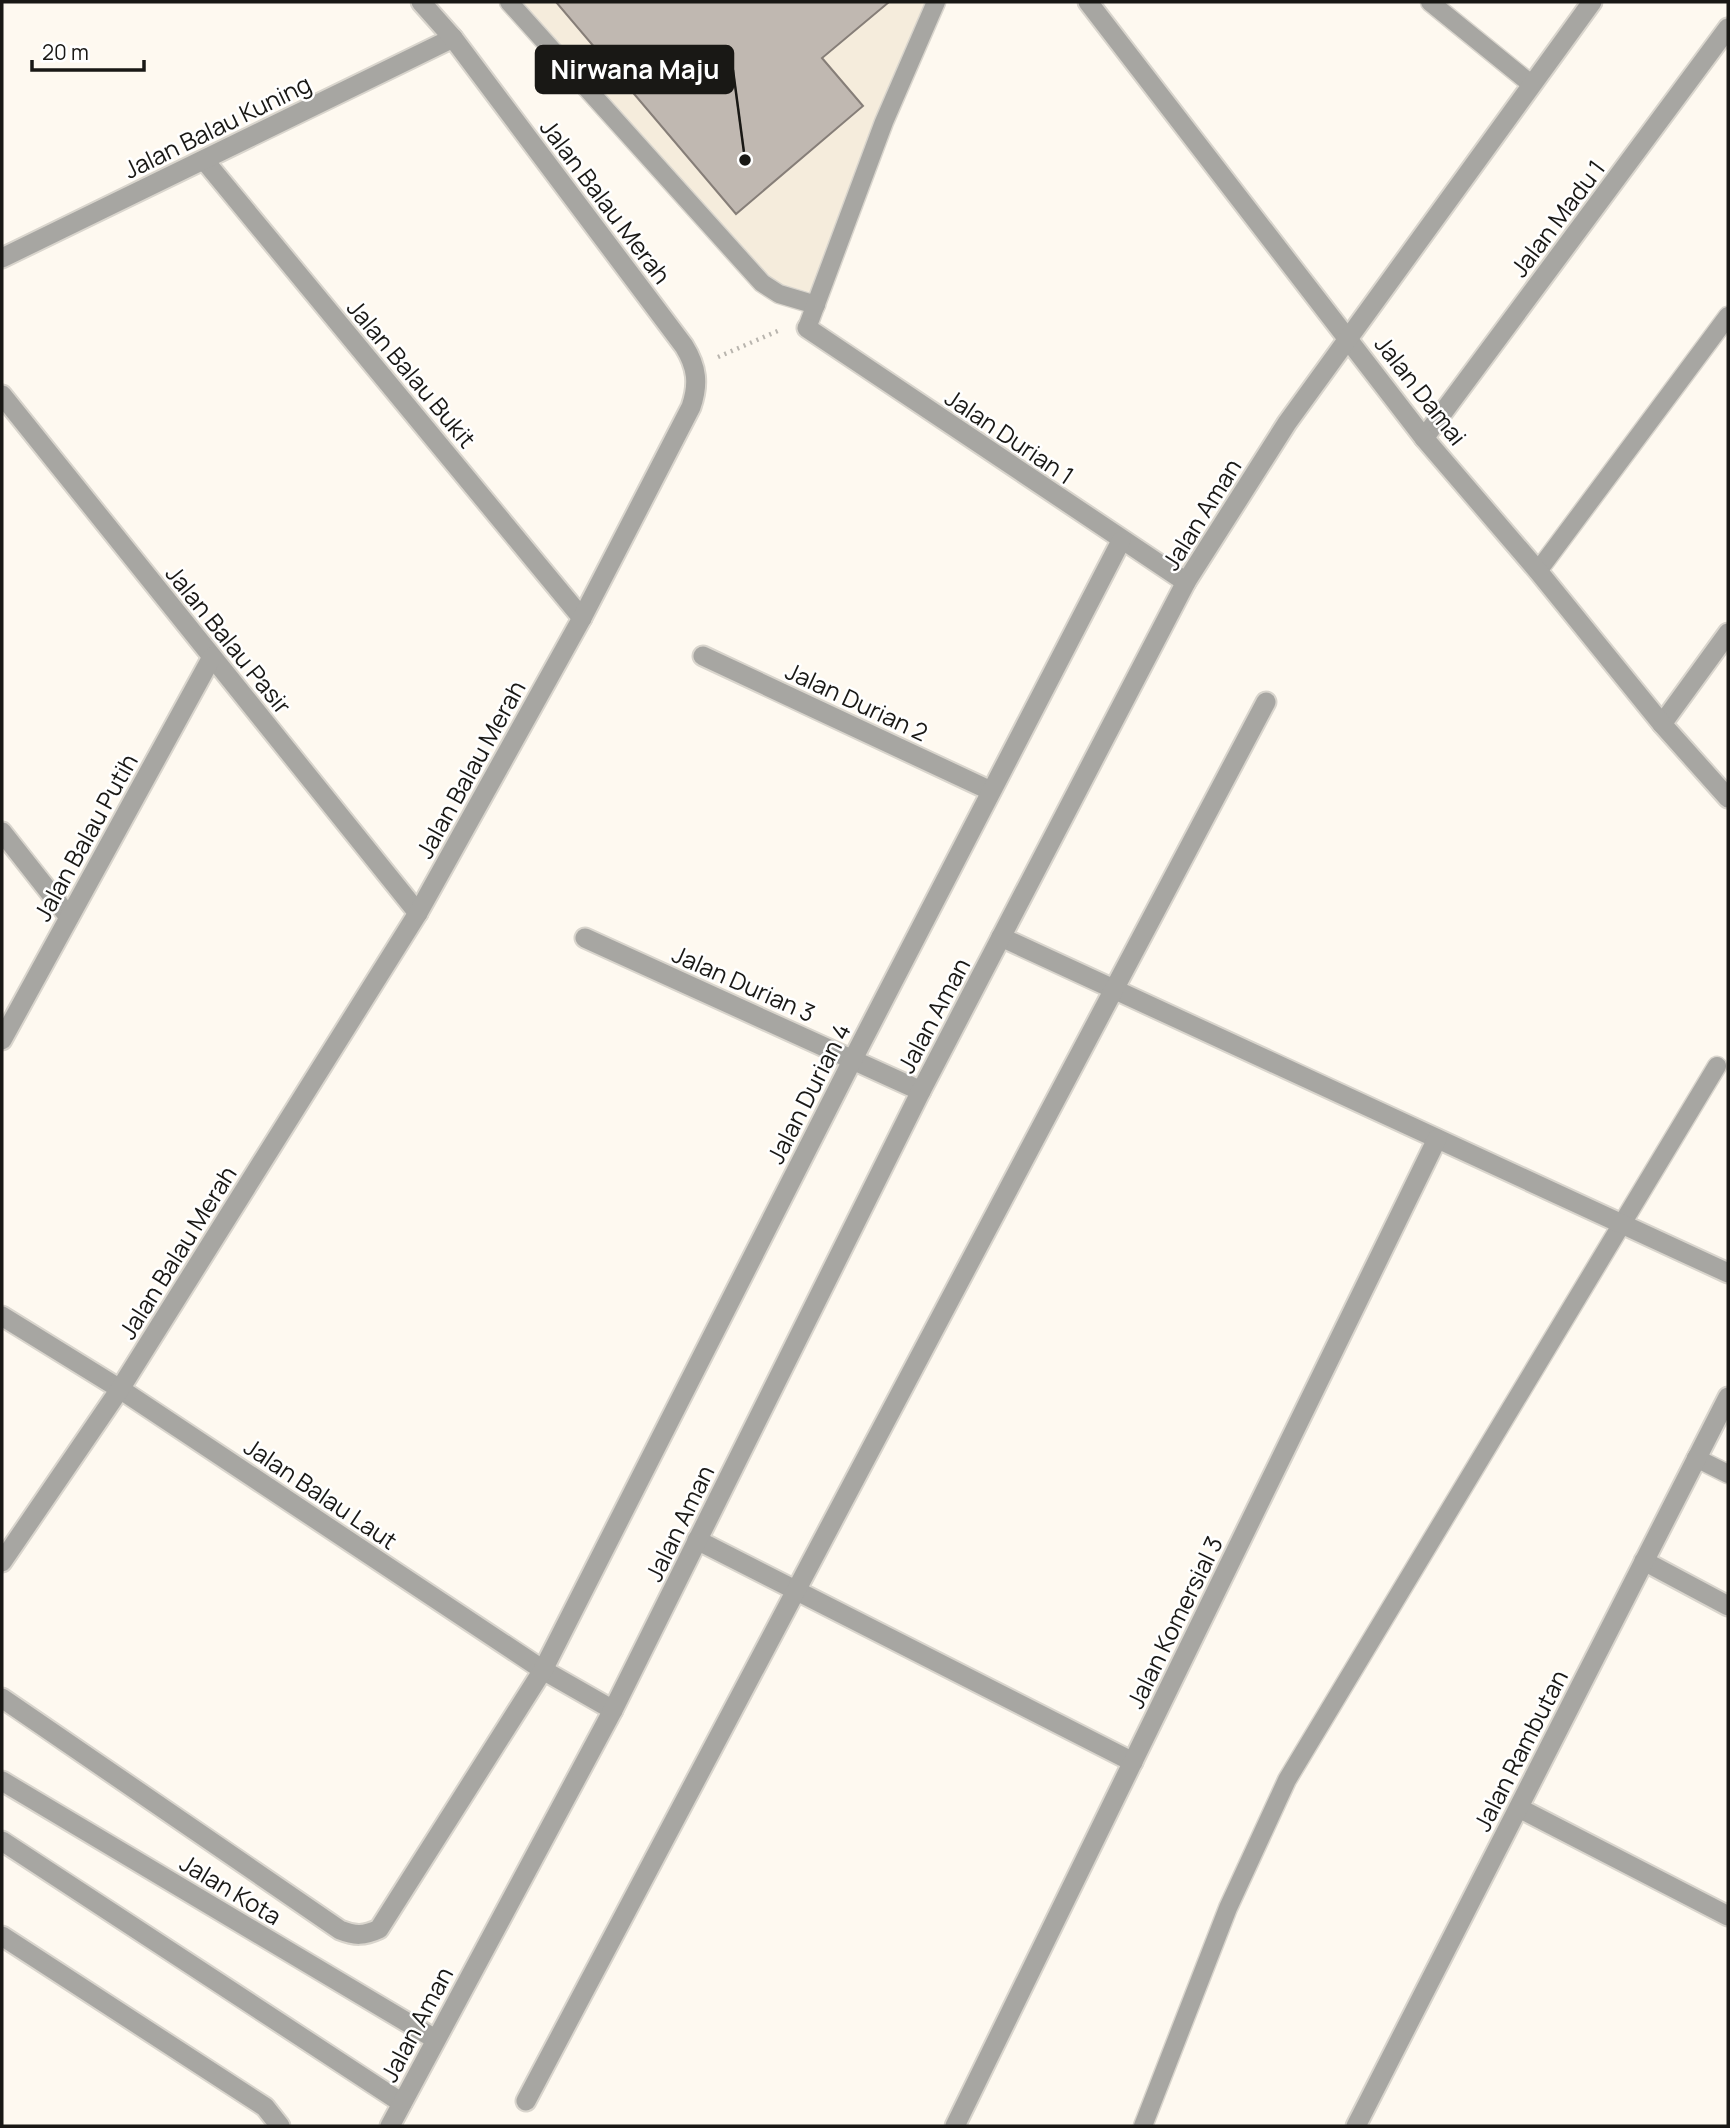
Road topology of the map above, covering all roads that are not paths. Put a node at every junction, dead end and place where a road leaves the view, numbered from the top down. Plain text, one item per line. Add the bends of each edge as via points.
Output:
1 (421, 2) edge
2 (509, 2) edge
3 (936, 2) edge
4 (1088, 2) edge
5 (1430, 2) edge
6 (1592, 2) edge
7 (1728, 28) edge
8 (453, 38) junction
9 (1531, 84) junction
10 (204, 160) junction
11 (2, 258) edge
12 (816, 304) junction
13 (1728, 316) edge
14 (807, 328) joint
15 (1349, 338) junction
16 (2, 395) edge
17 (1424, 438) junction
18 (1121, 541) junction
19 (1538, 571) junction
20 (1186, 582) junction
21 (582, 618) junction
22 (1728, 633) edge
23 (703, 656) dead end
24 (212, 657) junction
25 (1266, 702) dead end
26 (1662, 724) junction
27 (991, 791) junction
28 (1728, 798) edge
29 (2, 832) edge
30 (418, 913) junction
31 (69, 917) junction
32 (1001, 937) junction
33 (585, 938) dead end
34 (1114, 989) junction
35 (2, 1040) edge
36 (853, 1059) junction
37 (1717, 1066) dead end
38 (921, 1091) junction
39 (1437, 1139) junction
40 (1623, 1225) junction
41 (1728, 1273) edge
42 (2, 1316) edge
43 (120, 1389) junction
44 (1728, 1397) edge
45 (1696, 1458) junction
46 (1728, 1474) edge
47 (697, 1540) junction
48 (1644, 1560) junction
49 (2, 1562) edge
50 (796, 1590) junction
51 (1728, 1606) edge
52 (543, 1670) junction
53 (2, 1698) edge
54 (613, 1710) junction
55 (1133, 1762) junction
56 (2, 1781) edge
57 (1519, 1808) junction
58 (2, 1841) edge
59 (1728, 1916) edge
60 (2, 1936) edge
61 (435, 2039) junction
62 (526, 2101) dead end
63 (402, 2103) junction
64 (280, 2126) edge
65 (390, 2126) edge
66 (955, 2126) edge
67 (1143, 2126) edge
68 (1356, 2126) edge

1 - 8 street, Jalan Balau Merah
2 - 12 lane via 762,283 779,294
3 - 12 lane via 884,122
4 - 15 street, Jalan Damai
5 - 9 lane
6 - 9 street, Jalan Aman
7 - 17 street, Jalan Madu 1
8 - 10 street, Jalan Balau Kuning
8 - 21 street, Jalan Balau Merah via 684,346 697,378 691,407
9 - 15 street, Jalan Aman
10 - 11 street, Jalan Balau Kuning
10 - 21 street, Jalan Balau Bukit
12 - 14 lane
13 - 19 lane
14 - 18 street, Jalan Durian 1
15 - 17 street, Jalan Damai
15 - 20 street, Jalan Aman via 1287,423
16 - 24 street, Jalan Balau Pasir
17 - 19 street, Jalan Damai
18 - 20 street, Jalan Durian 1
18 - 27 street, Jalan Durian 4
19 - 26 street, Jalan Damai
20 - 32 street, Jalan Aman
21 - 30 street, Jalan Balau Merah
22 - 26 street
23 - 27 street, Jalan Durian 2
24 - 30 street, Jalan Balau Pasir
24 - 31 street, Jalan Balau Putih
25 - 34 street
26 - 28 street, Jalan Damai
27 - 36 street, Jalan Durian 4
29 - 31 street
30 - 43 street, Jalan Balau Merah
31 - 35 street, Jalan Balau Putih
32 - 34 street
32 - 38 street, Jalan Aman
33 - 36 street, Jalan Durian 3
34 - 39 street
34 - 50 street
36 - 38 street, Jalan Durian 3
36 - 52 street, Jalan Durian 4
37 - 40 lane
38 - 47 street, Jalan Aman
39 - 40 street
39 - 55 street, Jalan Komersial 3
40 - 41 street
40 - 67 lane via 1287,1780 1228,1908
42 - 43 street, Jalan Balau Laut
43 - 49 street, Jalan Balau Merah
43 - 52 street, Jalan Balau Laut
44 - 45 street, Jalan Rambutan
45 - 46 lane
45 - 48 street, Jalan Rambutan
47 - 50 street
47 - 54 street, Jalan Aman
48 - 51 street
48 - 57 street, Jalan Rambutan
50 - 55 street
50 - 62 street
52 - 53 street, Jalan Durian 4 via 388,1919 366,1935 340,1930
52 - 54 street, Jalan Balau Laut
54 - 61 street, Jalan Aman
55 - 66 street, Jalan Komersial 3
56 - 61 street, Jalan Kota
57 - 59 street
57 - 68 street, Jalan Rambutan
58 - 63 street
60 - 64 street via 265,2107
61 - 63 street, Jalan Aman
63 - 65 street, Jalan Aman

